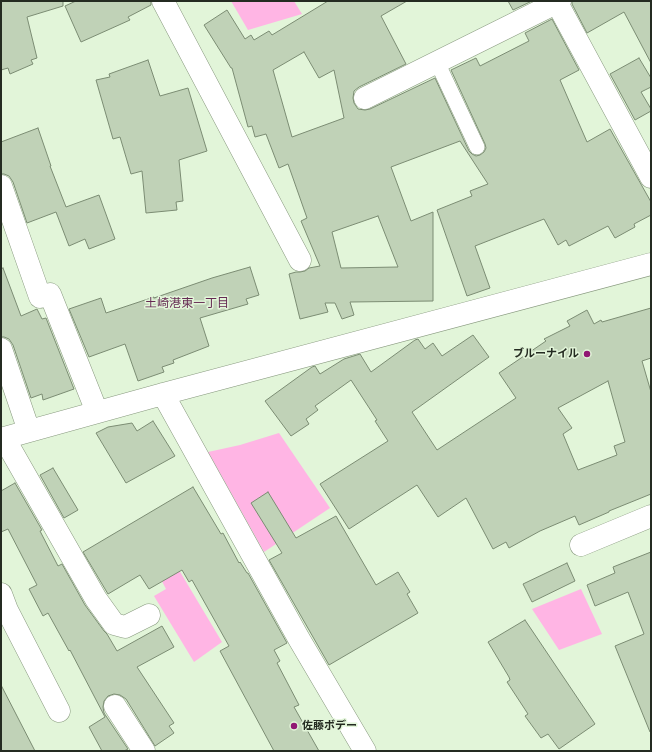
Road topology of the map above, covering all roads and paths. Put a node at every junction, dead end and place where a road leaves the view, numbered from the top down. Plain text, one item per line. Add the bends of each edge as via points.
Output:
1 (163, 1) edge
2 (558, 2) edge
3 (437, 62) junction
4 (365, 98) dead end
5 (477, 147) dead end
6 (651, 177) edge
7 (1, 186) edge
8 (300, 260) dead end
9 (651, 264) edge
10 (1, 349) edge
11 (163, 394) junction
12 (97, 412) junction
13 (29, 431) junction
14 (3, 438) edge
15 (651, 516) edge
16 (580, 545) dead end
17 (1, 594) edge
18 (149, 615) dead end
19 (116, 706) dead end
20 (59, 711) dead end
21 (144, 751) edge
22 (365, 751) edge

1 - 8 street
2 - 3 street
2 - 6 street
3 - 4 street
3 - 5 lane
7 - 12 street via 40,296 50,294
9 - 11 street
10 - 13 street
11 - 12 street
11 - 22 street via 298,639
12 - 13 street
13 - 14 street
14 - 18 street via 96,598 114,624 125,627
15 - 16 street
17 - 20 street via 6,610
19 - 21 street

